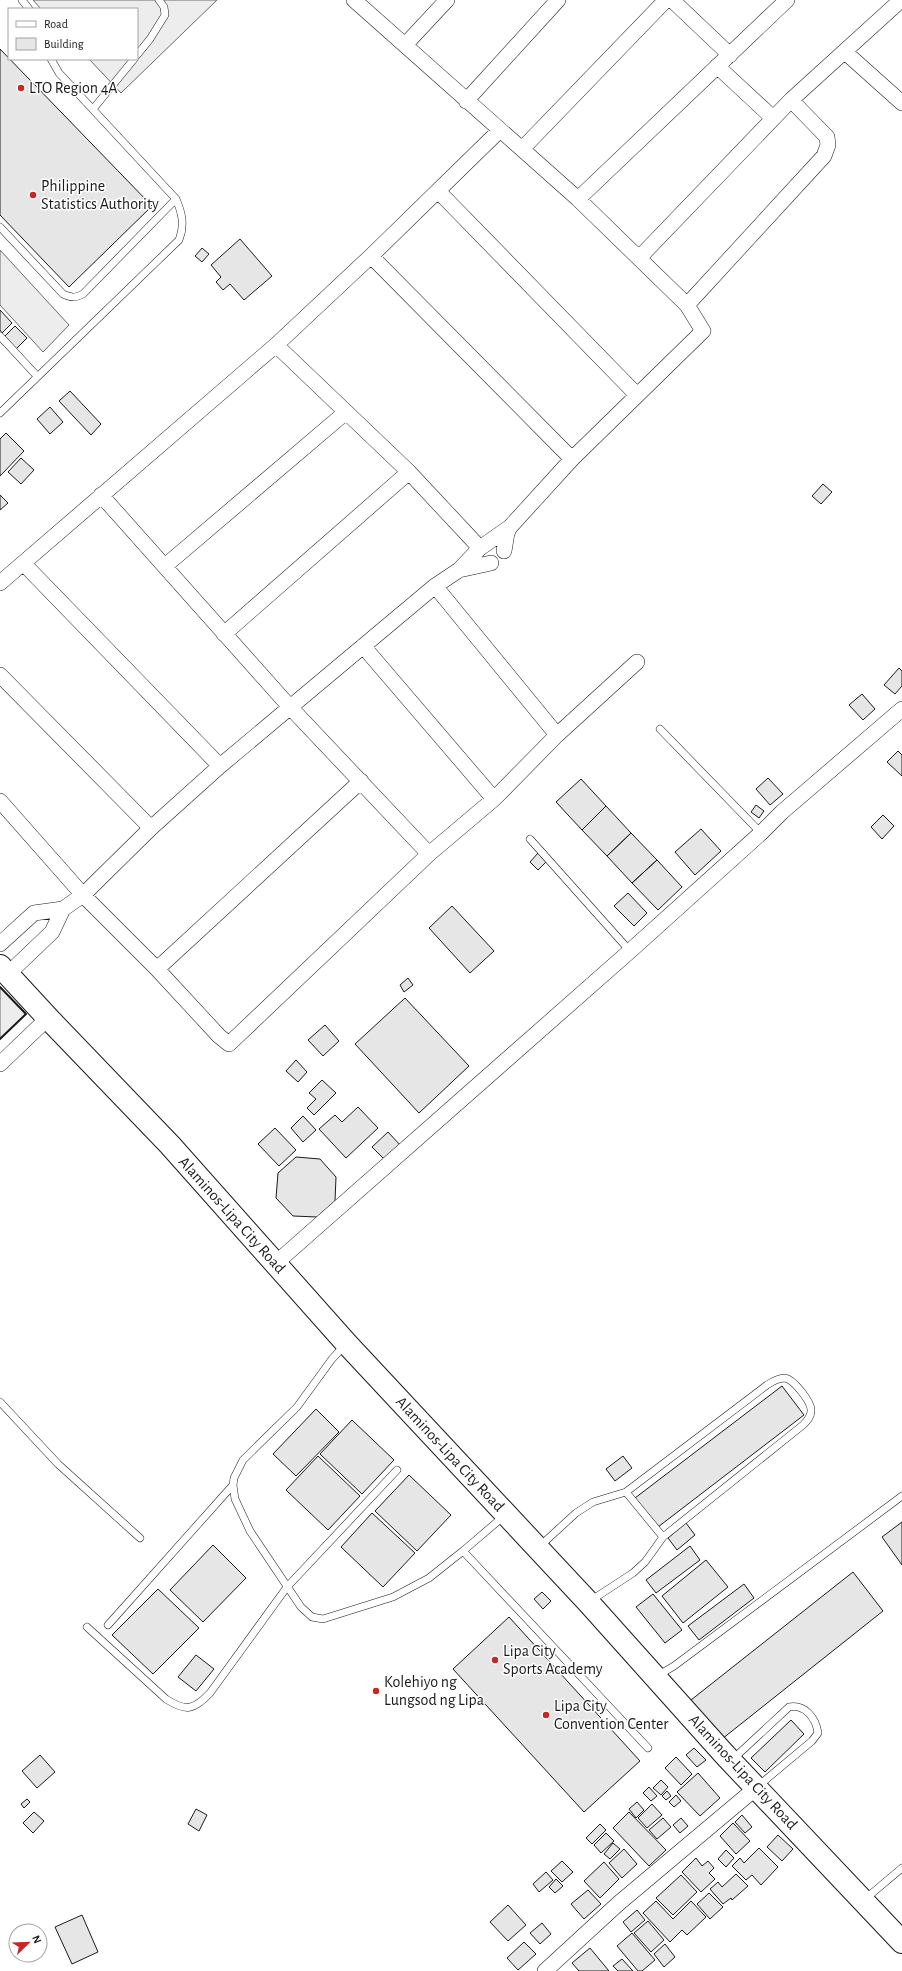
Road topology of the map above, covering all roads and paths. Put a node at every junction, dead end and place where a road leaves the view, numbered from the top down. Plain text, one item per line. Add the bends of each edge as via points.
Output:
1 (22, 0) edge
2 (159, 0) edge
3 (354, 0) edge
4 (447, 0) edge
5 (558, 0) edge
6 (666, 0) edge
7 (672, 0) edge
8 (787, 0) edge
9 (902, 0) edge
10 (28, 8) edge
11 (405, 44) junction
12 (845, 52) junction
13 (138, 54) edge
14 (730, 55) junction
15 (52, 60) edge
16 (133, 60) edge
17 (717, 66) junction
18 (791, 100) junction
19 (466, 101) junction
20 (902, 103) edge
21 (93, 109) junction
22 (773, 118) junction
23 (499, 130) junction
24 (522, 149) junction
25 (438, 191) junction
26 (176, 199) junction
27 (578, 199) junction
28 (0, 227) edge
29 (371, 256) junction
30 (639, 258) junction
31 (687, 305) junction
32 (0, 336) edge
33 (276, 345) junction
34 (37, 376) junction
35 (637, 395) junction
36 (346, 412) junction
37 (0, 413) edge
38 (572, 459) junction
39 (409, 472) junction
40 (101, 495) junction
41 (510, 527) junction
42 (480, 548) junction
43 (504, 551) dead end
44 (23, 563) junction
45 (491, 563) dead end
46 (165, 566) junction
47 (459, 570) junction
48 (0, 583) edge
49 (435, 586) junction
50 (224, 634) junction
51 (363, 646) junction
52 (637, 662) dead end
53 (0, 675) edge
54 (290, 706) junction
55 (902, 709) edge
56 (660, 728) dead end
57 (557, 735) junction
58 (220, 766) junction
59 (361, 781) junction
60 (494, 799) junction
61 (0, 801) edge
62 (151, 828) junction
63 (761, 833) junction
64 (530, 839) dead end
65 (429, 854) junction
66 (83, 895) junction
67 (63, 909) junction
68 (0, 944) edge
69 (630, 951) junction
70 (157, 969) junction
71 (4, 970) edge
72 (48, 1018) junction
73 (0, 1064) edge
74 (276, 1263) junction
75 (347, 1344) junction
76 (0, 1402) edge
77 (397, 1470) dead end
78 (233, 1485) junction
79 (626, 1492) junction
80 (902, 1496) edge
81 (506, 1514) junction
82 (663, 1537) junction
83 (140, 1538) dead end
84 (538, 1548) junction
85 (463, 1551) junction
86 (287, 1587) junction
87 (588, 1602) junction
88 (108, 1625) dead end
89 (87, 1627) dead end
90 (655, 1677) junction
91 (648, 1748) dead end
92 (731, 1761) junction
93 (756, 1788) junction
94 (902, 1868) edge
95 (864, 1900) junction
96 (902, 1942) edge
97 (545, 1971) edge

1 - 10 lane
2 - 13 lane via 164,7 165,15
3 - 11 street
4 - 11 street
5 - 19 street
6 - 24 street
7 - 14 street
8 - 14 street
9 - 12 street
11 - 19 street
12 - 18 street
12 - 20 street
14 - 17 street
15 - 21 lane via 59,73
16 - 21 lane
17 - 22 street
17 - 27 street
18 - 22 street
18 - 31 street via 827,137 828,145 824,156
19 - 23 street
21 - 26 lane
22 - 30 street
23 - 24 street
23 - 25 street
24 - 27 street
25 - 29 street
25 - 35 street
26 - 28 lane via 83,294 71,298 63,294
26 - 34 lane via 183,220 183,231 179,240
27 - 30 street
29 - 33 street
29 - 38 street
30 - 31 street
31 - 35 street via 703,331
32 - 34 lane
33 - 36 street
33 - 40 street
34 - 37 lane
35 - 38 street
36 - 39 street
36 - 46 street
38 - 41 street
39 - 42 street
39 - 50 street
40 - 44 street
40 - 46 street
41 - 42 street
41 - 43 street
42 - 47 street
44 - 48 street
44 - 58 street
45 - 47 street
46 - 50 street
47 - 49 street
49 - 51 street
49 - 57 street
50 - 54 street
51 - 54 street
51 - 60 street
52 - 57 street
53 - 62 street
54 - 58 street
54 - 59 street
55 - 63 street
56 - 63 lane
57 - 60 street
58 - 62 street
59 - 65 street
59 - 70 street
60 - 65 street
61 - 66 street
62 - 66 street
63 - 69 street
64 - 69 lane
65 - 70 street via 229,1044
66 - 67 street
66 - 70 street
67 - 68 street via 34,913
67 - 71 street via 52,932
69 - 74 street
71 - 72 main road, Alaminos-Lipa City Road
72 - 73 street
72 - 74 main road, Alaminos-Lipa City Road via 170,1145
74 - 75 main road, Alaminos-Lipa City Road
75 - 78 lane via 332,1359 297,1407 243,1460
75 - 81 main road, Alaminos-Lipa City Road
76 - 83 lane via 58,1464
77 - 86 lane
78 - 86 lane via 235,1499 250,1531
78 - 88 lane
79 - 82 lane
79 - 82 lane via 767,1384 776,1379 786,1378 792,1381 810,1403 808,1419
79 - 84 lane via 593,1502 576,1513
80 - 90 lane via 674,1666
81 - 84 main road, Alaminos-Lipa City Road
81 - 85 lane
82 - 87 lane via 645,1562 633,1573
84 - 87 main road, Alaminos-Lipa City Road
85 - 86 lane via 428,1578 393,1597 329,1618 317,1619 307,1613
85 - 91 lane
86 - 89 lane via 210,1692 201,1702 188,1709 166,1699
87 - 90 main road, Alaminos-Lipa City Road
90 - 92 main road, Alaminos-Lipa City Road
92 - 93 main road, Alaminos-Lipa City Road
92 - 93 lane via 789,1708 804,1708 817,1725 818,1733 812,1741
93 - 95 main road, Alaminos-Lipa City Road
93 - 97 street via 619,1903
94 - 95 lane
95 - 96 main road, Alaminos-Lipa City Road

